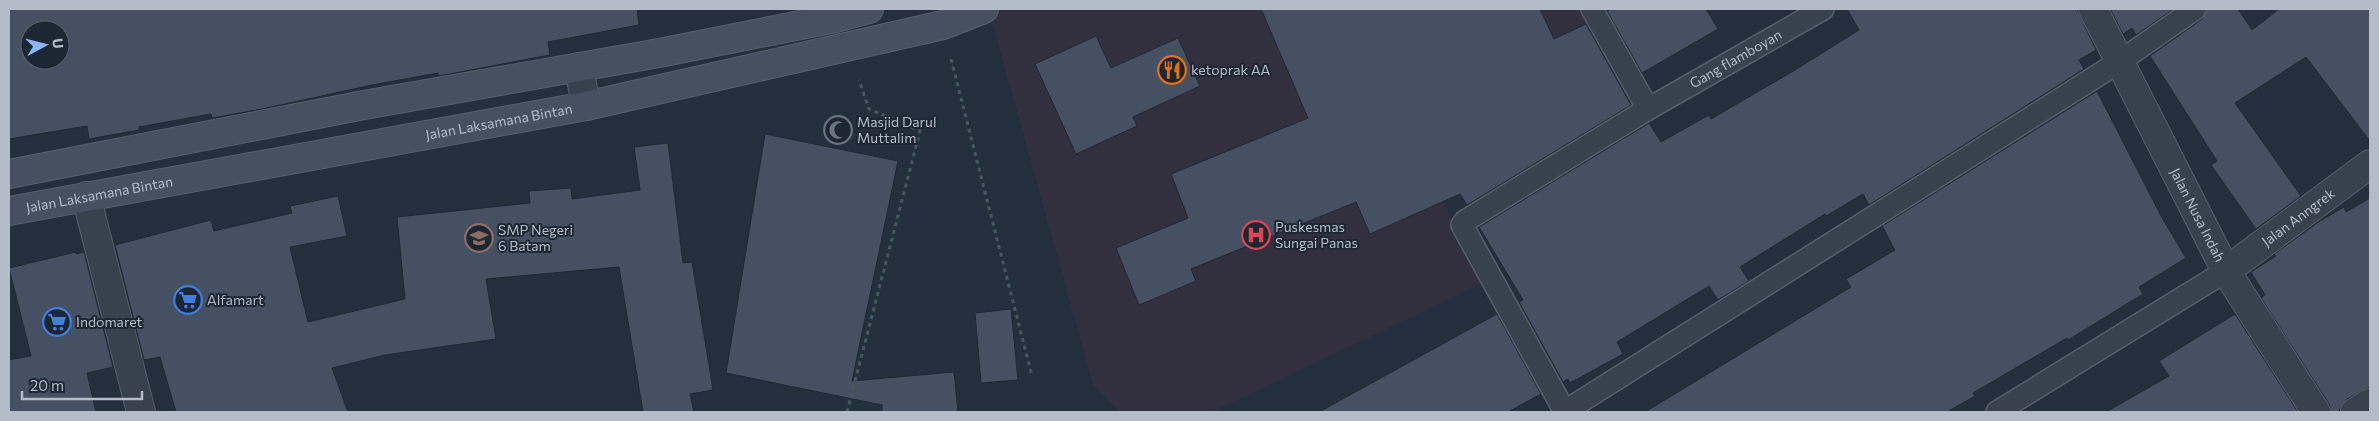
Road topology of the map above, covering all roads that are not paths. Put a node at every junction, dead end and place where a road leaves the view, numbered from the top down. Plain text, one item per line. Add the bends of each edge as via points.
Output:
1 (869, 9) edge
2 (984, 9) edge
3 (1592, 9) edge
4 (1823, 9) edge
5 (2093, 9) edge
6 (2195, 9) edge
7 (836, 13) edge
8 (2119, 62) junction
9 (579, 67) junction
10 (586, 106) junction
11 (1648, 109) junction
12 (2370, 164) edge
13 (9, 174) edge
14 (86, 196) junction
15 (9, 211) edge
16 (2226, 271) junction
17 (2370, 403) edge
18 (142, 412) edge
19 (1565, 412) edge
20 (1997, 412) edge
21 (2316, 412) edge
22 (2355, 412) edge

1 - 7 main road
2 - 10 main road, Jalan Laksamana Bintan via 943,25 849,48
3 - 11 lane
4 - 11 lane, Gang flamboyan
5 - 8 street, Jalan Nusa Indah
6 - 8 lane
7 - 9 main road
8 - 16 street, Jalan Nusa Indah
8 - 19 lane
9 - 10 street
9 - 13 main road
10 - 14 main road, Jalan Laksamana Bintan
11 - 19 lane, Gang flamboyan via 1462,225
12 - 16 street, Jalan Anngrek
14 - 15 main road, Jalan Laksamana Bintan
14 - 18 street
16 - 20 lane
16 - 21 street, Jalan Nusa Indah
17 - 22 street

